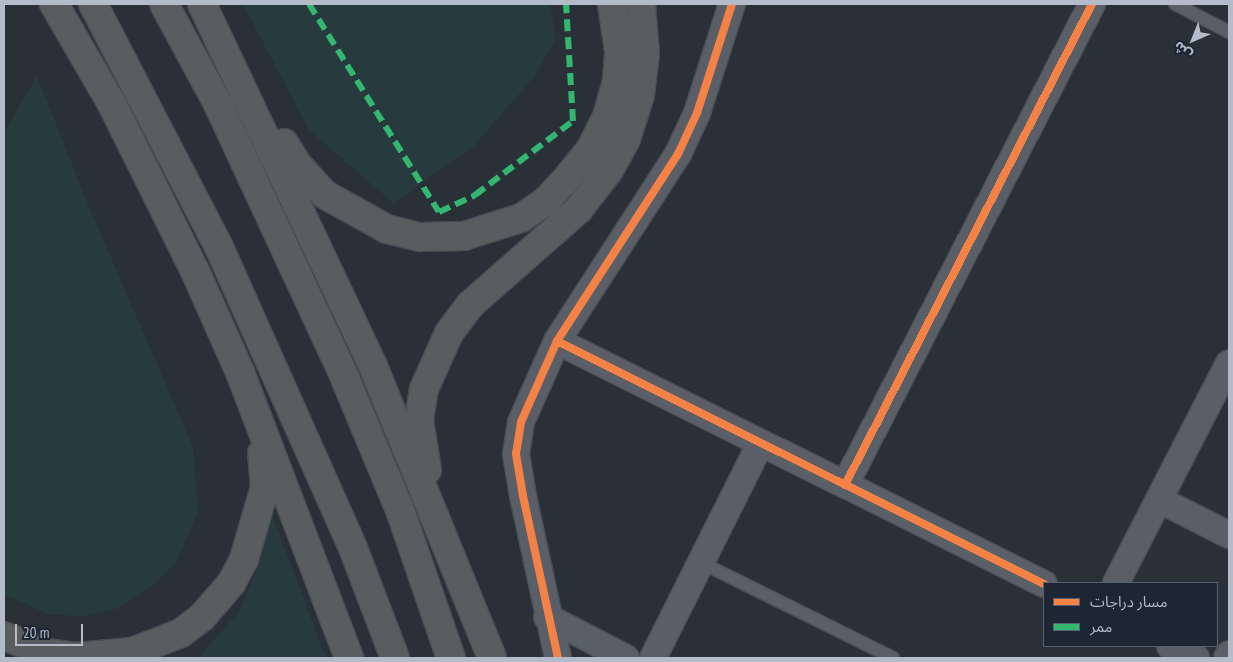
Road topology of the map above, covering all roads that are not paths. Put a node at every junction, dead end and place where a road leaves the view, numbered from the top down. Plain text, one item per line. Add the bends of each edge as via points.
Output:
1 (54, 4) edge
2 (92, 4) edge
3 (164, 4) edge
4 (202, 4) edge
5 (612, 4) edge
6 (641, 4) edge
7 (732, 4) edge
8 (1092, 4) edge
9 (1175, 4) edge
10 (1229, 32) edge
11 (222, 44) junction
12 (557, 341) junction
13 (1229, 363) edge
14 (240, 372) junction
15 (760, 444) junction
16 (846, 485) junction
17 (1160, 500) junction
18 (1229, 535) edge
19 (444, 545) junction
20 (702, 563) junction
21 (1117, 582) edge
22 (1043, 584) edge
23 (547, 617) junction
24 (4, 636) edge
25 (1172, 647) edge
26 (1229, 654) edge
27 (349, 658) edge
28 (395, 658) edge
29 (451, 658) edge
30 (492, 658) edge
31 (558, 658) edge
32 (626, 658) edge
33 (653, 658) edge
34 (893, 658) edge
35 (1196, 658) edge
36 (1227, 658) edge

1 - 14 highway via 112,104 195,271
2 - 28 highway via 220,247 353,548
3 - 29 highway via 226,121 342,371 401,513
4 - 11 highway
5 - 11 highway via 620,51 617,82 607,116 590,150 545,202 496,229 464,236 420,237 387,229 324,194 298,165
6 - 19 highway via 645,54 640,95 626,140 609,170 579,209 471,304 449,333 424,389 419,420 422,450
7 - 12 street via 697,113 678,154
8 - 16 street
9 - 10 lane
11 - 19 highway via 373,366
12 - 15 street
12 - 23 street via 521,422 516,454
13 - 17 street
14 - 24 highway via 258,434 266,487 244,560 232,582 202,617 157,645 105,656 76,657 48,653
14 - 27 highway
15 - 16 street
15 - 20 street
16 - 22 street
17 - 18 street
17 - 21 street
19 - 30 highway
20 - 33 street
20 - 34 lane
23 - 31 street
23 - 32 street
25 - 35 street
26 - 36 street

